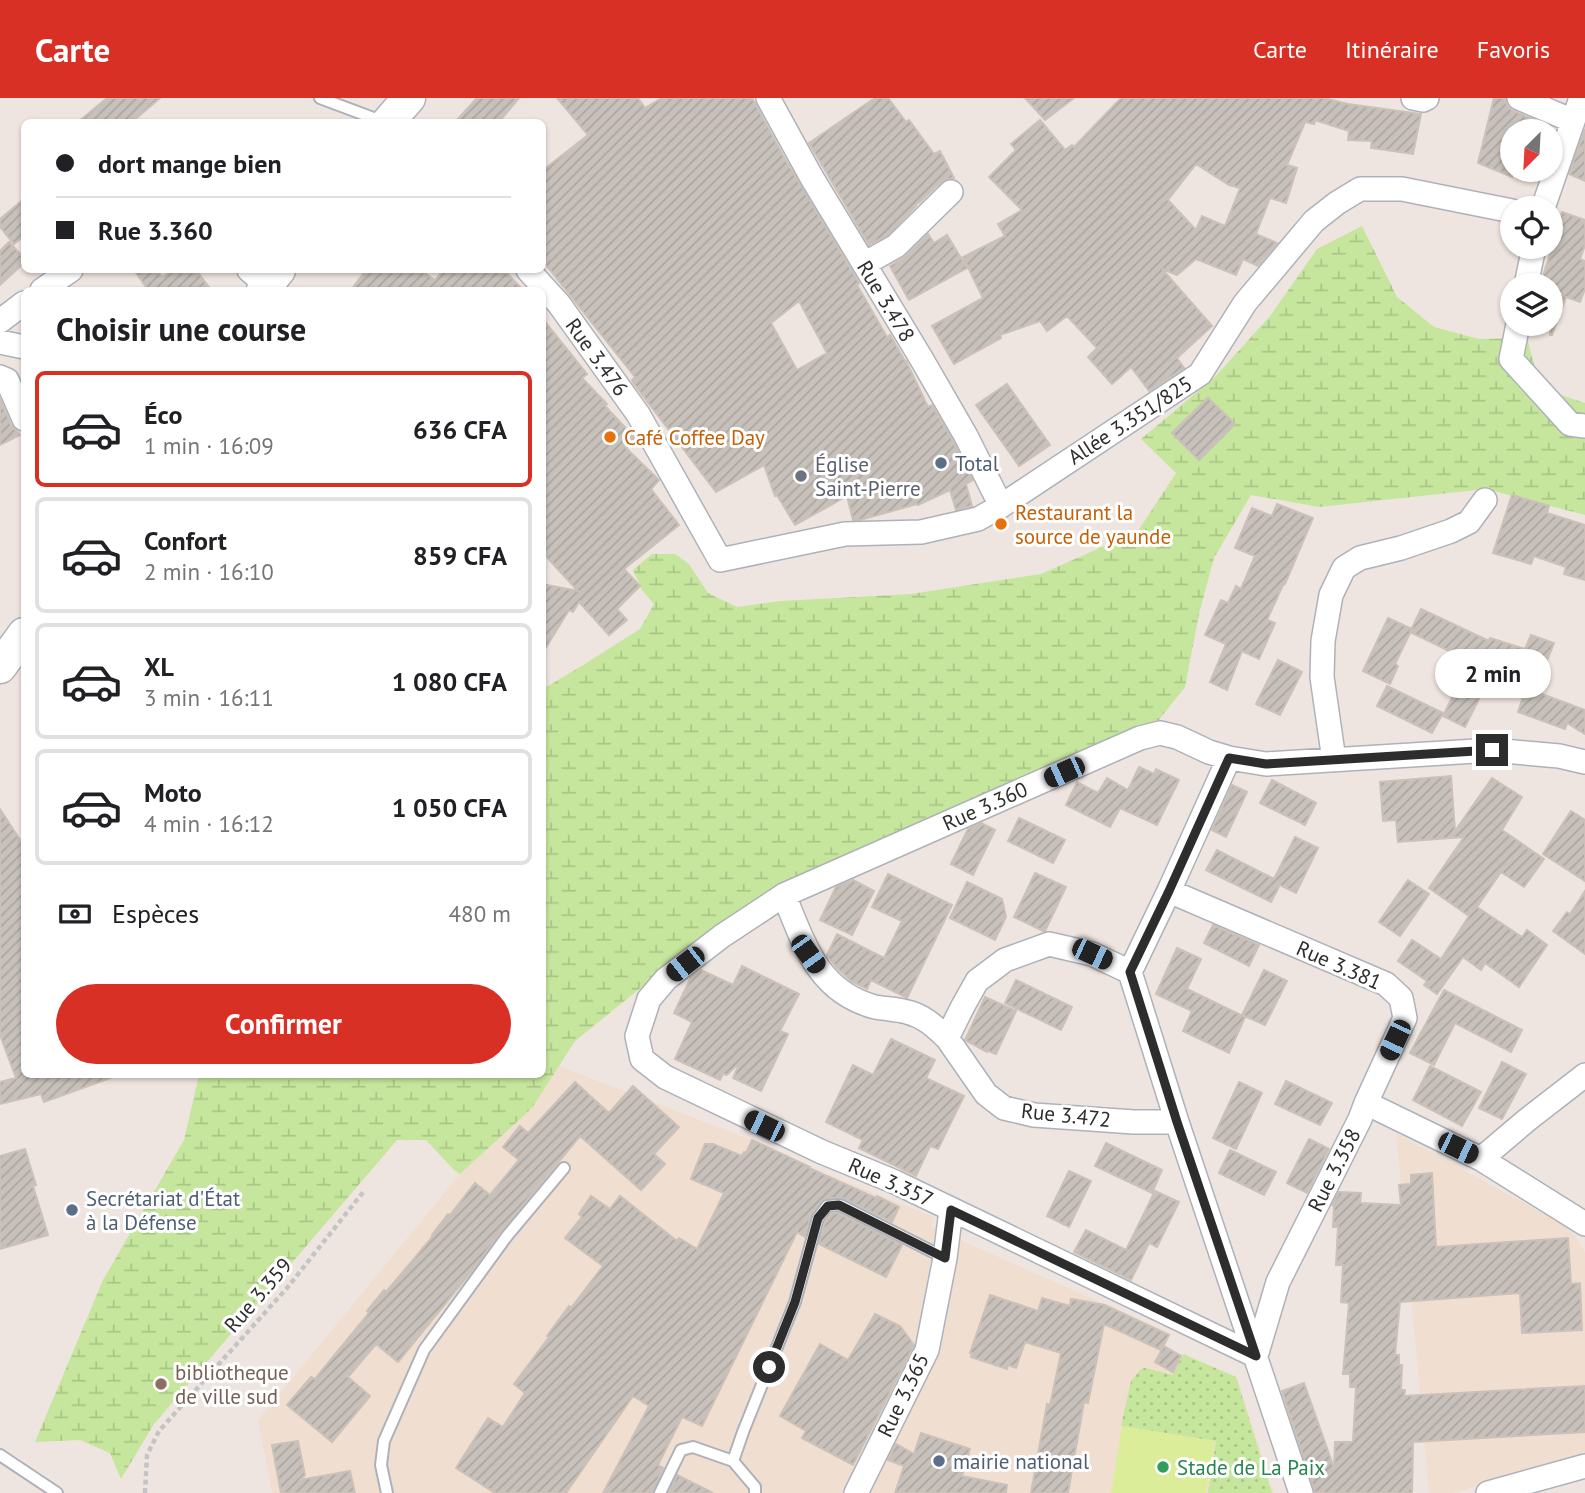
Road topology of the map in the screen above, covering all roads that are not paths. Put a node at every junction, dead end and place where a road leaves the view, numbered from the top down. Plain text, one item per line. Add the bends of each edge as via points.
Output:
1 (320, 98) edge
2 (409, 98) edge
3 (768, 98) edge
4 (1413, 98) edge
5 (1427, 98) edge
6 (1519, 98) edge
7 (1581, 98) edge
8 (380, 119) edge
9 (391, 119) edge
10 (1573, 121) junction
11 (950, 192) dead end
12 (1547, 196) edge
13 (1500, 209) edge
14 (864, 264) junction
15 (67, 273) edge
16 (531, 273) edge
17 (46, 287) edge
18 (544, 287) edge
19 (546, 290) edge
20 (21, 305) edge
21 (0, 321) edge
22 (1516, 336) edge
23 (0, 342) edge
24 (21, 346) edge
25 (0, 377) edge
26 (21, 412) edge
27 (1585, 426) edge
28 (1485, 500) dead end
29 (1001, 506) junction
30 (720, 560) joint
31 (21, 638) edge
32 (0, 667) edge
33 (1229, 758) junction
34 (1334, 760) junction
35 (1585, 762) edge
36 (1169, 891) junction
37 (784, 895) junction
38 (1130, 972) junction
39 (947, 1038) junction
40 (642, 1059) joint
41 (1585, 1075) edge
42 (1366, 1103) junction
43 (1177, 1122) junction
44 (1481, 1159) junction
45 (564, 1168) dead end
46 (951, 1210) junction
47 (1585, 1224) edge
48 (945, 1258) junction
49 (1256, 1356) junction
50 (0, 1455) edge
51 (733, 1461) junction
52 (1585, 1466) edge
53 (57, 1493) edge
54 (387, 1493) edge
55 (660, 1493) edge
56 (755, 1493) edge
57 (856, 1493) edge
58 (1301, 1493) edge
59 (1488, 1493) edge

1 - 8 lane
2 - 9 main road
3 - 14 street, Rue 3.478
4 - 5 street
6 - 10 street
7 - 10 street
10 - 12 street
11 - 14 street via 895,246
13 - 29 street, Allée 3.351/825 via 1402,189 1360,189 1337,202 1314,221 1245,303 1200,374
14 - 29 street, Rue 3.478 via 966,436
15 - 17 street
16 - 18 street, Rue 3.476
19 - 30 street, Rue 3.476 via 638,414
20 - 21 street
22 - 27 street via 1511,359 1570,424
23 - 24 street
25 - 26 street via 7,380
28 - 34 street via 1469,522 1451,531 1360,558 1344,568 1331,595 1323,641 1322,677
29 - 30 street, Allée 3.351/825 via 978,519 921,532 845,534
31 - 32 main road
33 - 34 street, Rue 3.360 via 1266,764
33 - 36 street
33 - 37 street, Rue 3.360 via 1160,733 1140,738
34 - 35 street, Rue 3.360 via 1492,750
36 - 38 street
36 - 42 street, Rue 3.381 via 1385,984 1401,998 1405,1018
37 - 39 street, Rue 3.472 via 808,954 828,981 853,999 908,1012 931,1023
37 - 40 street, Rue 3.360 via 666,979 649,999 637,1037
38 - 39 street via 1092,954 1049,944 1005,960 977,981
38 - 43 street
39 - 43 street, Rue 3.472 via 986,1094 1004,1108 1034,1115
40 - 46 street, Rue 3.357 via 665,1077
41 - 44 street
42 - 44 street, Rue 3.358
42 - 49 street, Rue 3.358 via 1278,1282
43 - 49 street
44 - 47 street, Rue 3.358
45 - 54 lane via 507,1236 424,1350 384,1441 381,1465
46 - 48 street, Rue 3.365
46 - 49 street, Rue 3.357
48 - 51 lane via 839,1205 828,1206 818,1218 795,1302
48 - 57 street, Rue 3.365 via 927,1350
49 - 58 street
50 - 53 lane
51 - 55 lane via 693,1447 681,1450
51 - 56 lane
52 - 59 street

